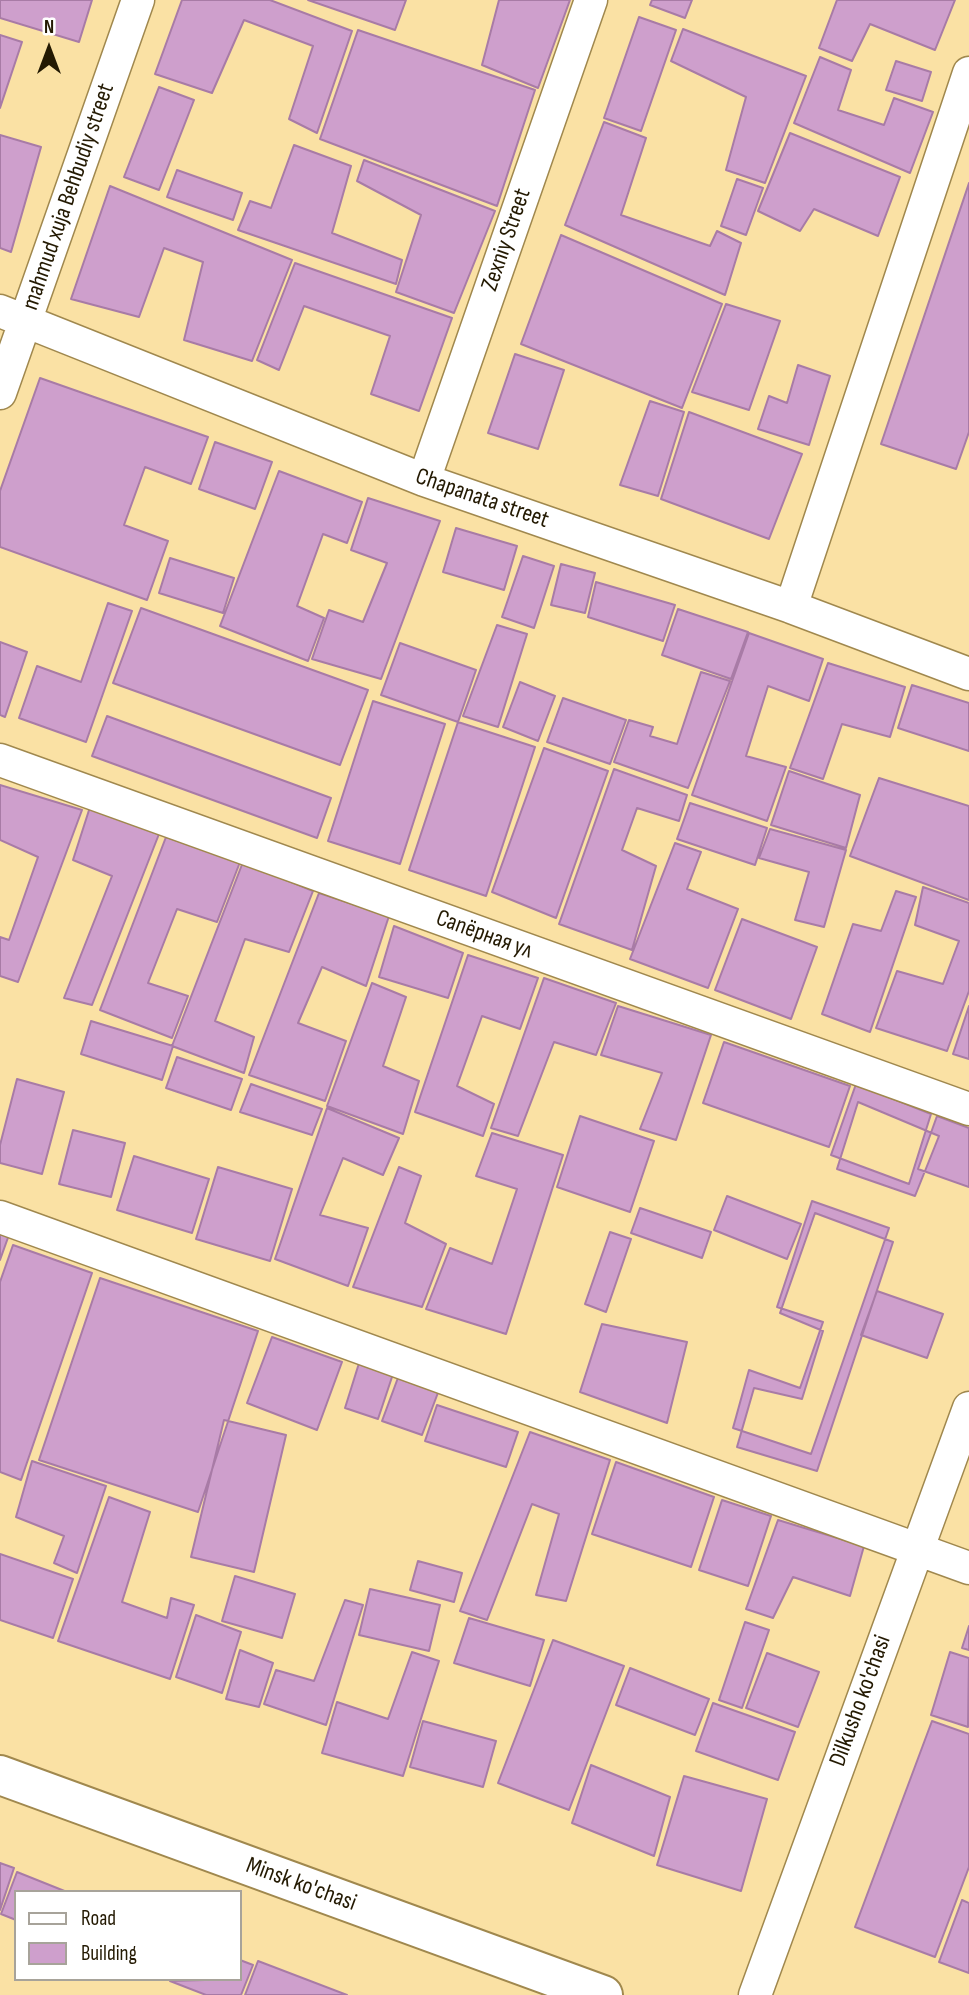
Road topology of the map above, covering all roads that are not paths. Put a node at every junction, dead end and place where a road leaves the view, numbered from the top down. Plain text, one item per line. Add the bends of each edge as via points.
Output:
1 (138, 0) edge
2 (591, 0) edge
3 (969, 73) edge
4 (13, 315) edge
5 (0, 393) edge
6 (424, 480) junction
7 (790, 607) junction
8 (969, 674) edge
9 (0, 760) edge
10 (969, 1109) edge
11 (0, 1217) edge
12 (969, 1408) edge
13 (916, 1550) junction
14 (969, 1569) edge
15 (0, 1775) edge
16 (603, 1995) edge
17 (755, 1995) edge

1 - 4 street, mahmud xuja Behbudiy street
2 - 6 street, Zexniy Street
3 - 7 street
4 - 5 street, mahmud xuja Behbudiy street
4 - 6 street, Chapanata street
6 - 7 street, Chapanata street
7 - 8 street, Chapanata street
9 - 10 street, Сапёрная ул
11 - 13 street
12 - 13 street, Dilkusho ko'chasi
13 - 14 street
13 - 17 street, Dilkusho ko'chasi
15 - 16 street, Minsk ko'chasi

